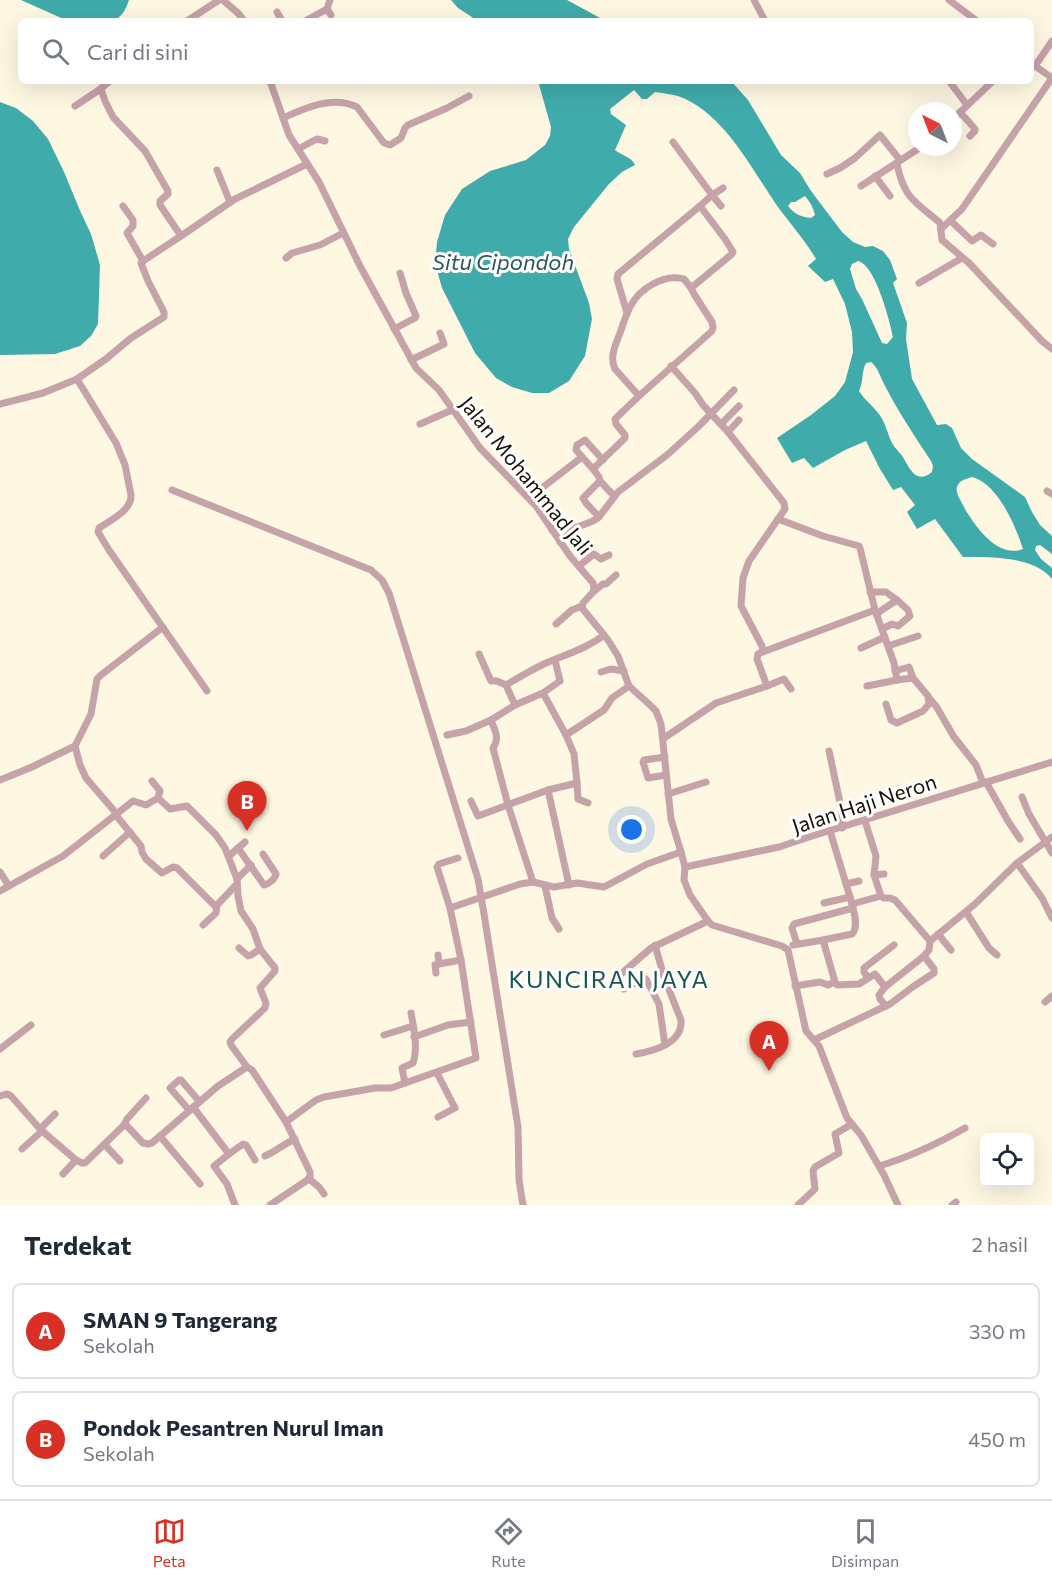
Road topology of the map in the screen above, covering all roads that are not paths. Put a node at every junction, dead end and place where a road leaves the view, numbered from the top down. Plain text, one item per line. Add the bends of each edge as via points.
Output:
1 (221, 0) edge
2 (330, 0) edge
3 (754, 0) edge
4 (950, 0) edge
5 (277, 12) dead end
6 (192, 18) edge
7 (242, 18) edge
8 (280, 18) edge
9 (313, 18) edge
10 (763, 18) edge
11 (973, 18) edge
12 (1052, 41) edge
13 (1034, 63) edge
14 (1034, 65) edge
15 (107, 84) edge
16 (271, 84) edge
17 (951, 84) edge
18 (990, 84) edge
19 (102, 89) junction
20 (469, 96) dead end
21 (967, 105) junction
22 (75, 106) dead end
23 (962, 110) edge
24 (962, 114) edge
25 (284, 118) junction
26 (970, 136) dead end
27 (325, 141) dead end
28 (673, 142) dead end
29 (298, 149) junction
30 (908, 156) edge
31 (899, 162) junction
32 (307, 164) junction
33 (217, 170) dead end
34 (827, 174) dead end
35 (875, 176) junction
36 (861, 186) dead end
37 (723, 188) dead end
38 (712, 195) junction
39 (890, 196) dead end
40 (230, 202) junction
41 (123, 206) dead end
42 (700, 206) junction
43 (721, 206) dead end
44 (951, 221) junction
45 (941, 229) junction
46 (344, 233) junction
47 (180, 236) junction
48 (993, 244) dead end
49 (285, 258) dead end
50 (963, 258) junction
51 (143, 261) junction
52 (400, 273) dead end
53 (919, 283) dead end
54 (692, 288) junction
55 (627, 313) junction
56 (394, 329) junction
57 (440, 333) dead end
58 (1052, 349) edge
59 (411, 360) junction
60 (671, 366) junction
61 (77, 379) junction
62 (734, 390) dead end
63 (639, 396) junction
64 (0, 404) edge
65 (739, 406) dead end
66 (452, 410) junction
67 (710, 414) junction
68 (739, 420) dead end
69 (420, 424) dead end
70 (721, 424) junction
71 (729, 432) junction
72 (582, 457) junction
73 (603, 460) junction
74 (593, 469) junction
75 (600, 481) junction
76 (172, 490) dead end
77 (614, 496) junction
78 (529, 498) junction
79 (599, 517) junction
80 (778, 519) junction
81 (562, 523) dead end
82 (552, 530) junction
83 (560, 542) junction
84 (609, 555) dead end
85 (579, 566) junction
86 (616, 575) dead end
87 (593, 592) junction
88 (870, 592) junction
89 (897, 600) junction
90 (582, 606) junction
91 (876, 612) junction
92 (556, 624) dead end
93 (163, 627) junction
94 (882, 628) junction
95 (604, 635) junction
96 (918, 636) dead end
97 (885, 637) junction
98 (888, 646) junction
99 (861, 648) dead end
100 (764, 651) junction
101 (478, 654) dead end
102 (555, 660) junction
103 (624, 671) junction
104 (895, 671) junction
105 (601, 672) dead end
106 (913, 678) junction
107 (897, 680) junction
108 (506, 685) junction
109 (629, 686) junction
110 (767, 686) junction
111 (867, 686) dead end
112 (791, 689) dead end
113 (207, 691) dead end
114 (543, 693) junction
115 (928, 696) junction
116 (885, 704) dead end
117 (515, 705) junction
118 (491, 720) junction
119 (447, 735) dead end
120 (566, 735) junction
121 (664, 738) junction
122 (75, 746) junction
123 (829, 751) dead end
124 (665, 757) junction
125 (1052, 762) edge
126 (666, 776) junction
127 (0, 780) edge
128 (152, 781) dead end
129 (706, 782) dead end
130 (984, 782) junction
131 (577, 783) junction
132 (548, 790) junction
133 (668, 794) junction
134 (1022, 797) dead end
135 (158, 798) junction
136 (471, 801) dead end
137 (588, 803) dead end
138 (508, 806) junction
139 (115, 814) junction
140 (865, 821) junction
141 (842, 828) junction
142 (830, 831) junction
143 (130, 832) junction
144 (1020, 839) dead end
145 (1049, 839) edge
146 (245, 842) dead end
147 (238, 848) junction
148 (681, 852) junction
149 (1052, 853) edge
150 (263, 854) dead end
151 (104, 856) dead end
152 (229, 856) junction
153 (458, 858) dead end
154 (1017, 864) junction
155 (251, 866) junction
156 (685, 867) junction
157 (0, 872) edge
158 (874, 874) junction
159 (884, 874) dead end
160 (859, 881) dead end
161 (237, 882) junction
162 (534, 882) junction
163 (846, 884) junction
164 (569, 885) junction
165 (9, 886) junction
166 (545, 886) junction
167 (0, 891) edge
168 (881, 896) junction
169 (481, 897) junction
170 (824, 903) dead end
171 (852, 903) junction
172 (216, 907) junction
173 (450, 908) junction
174 (966, 912) junction
175 (1052, 918) edge
176 (708, 921) junction
177 (203, 925) dead end
178 (559, 929) dead end
179 (939, 934) junction
180 (823, 940) junction
181 (930, 941) junction
182 (797, 944) junction
183 (656, 945) junction
184 (894, 945) dead end
185 (784, 946) junction
186 (239, 948) dead end
187 (260, 949) junction
188 (951, 950) dead end
189 (438, 955) dead end
190 (997, 955) dead end
191 (924, 956) junction
192 (461, 960) junction
193 (439, 964) junction
194 (436, 974) dead end
195 (615, 977) dead end
196 (868, 978) junction
197 (835, 982) junction
198 (795, 986) junction
199 (885, 987) junction
200 (624, 989) dead end
201 (1052, 996) edge
202 (1045, 1002) dead end
203 (886, 1006) junction
204 (411, 1013) dead end
205 (471, 1022) junction
206 (31, 1025) dead end
207 (413, 1026) junction
208 (384, 1035) dead end
209 (414, 1037) junction
210 (814, 1040) junction
211 (664, 1045) junction
212 (0, 1049) edge
213 (636, 1054) dead end
214 (247, 1067) junction
215 (437, 1073) junction
216 (405, 1083) junction
217 (0, 1096) edge
218 (146, 1098) dead end
219 (199, 1101) junction
220 (191, 1109) junction
221 (56, 1114) dead end
222 (438, 1117) dead end
223 (286, 1122) junction
224 (852, 1124) junction
225 (124, 1125) junction
226 (965, 1128) dead end
227 (41, 1130) junction
228 (160, 1136) junction
229 (295, 1139) junction
230 (105, 1145) junction
231 (22, 1149) dead end
232 (229, 1154) junction
233 (265, 1156) dead end
234 (76, 1160) junction
235 (255, 1160) dead end
236 (120, 1161) dead end
237 (879, 1167) junction
238 (63, 1174) dead end
239 (309, 1179) junction
240 (200, 1184) dead end
241 (324, 1194) dead end
242 (235, 1205) edge
243 (270, 1205) edge
244 (523, 1205) edge
245 (798, 1205) edge
246 (898, 1205) edge

1 - 6 street
1 - 7 street
2 - 9 street via 329,12
3 - 10 street
4 - 11 street
5 - 8 street
12 - 13 street
14 - 44 street via 1052,78
15 - 19 street
16 - 25 street, Jalan Mohammad Jali
17 - 21 street
18 - 21 street
19 - 22 street
19 - 47 street via 113,117 145,150 168,191 159,205
20 - 25 street via 408,125 401,138 390,145 384,143 354,105 320,104
21 - 23 street
24 - 26 street via 975,129
25 - 29 street, Jalan Mohammad Jali
27 - 29 street via 317,139
28 - 38 street
29 - 32 street, Jalan Mohammad Jali
30 - 31 street
31 - 34 street via 880,135 855,158
31 - 35 street
31 - 45 street via 909,197 938,221
32 - 40 street
32 - 46 street, Jalan Mohammad Jali
33 - 40 street
35 - 36 street
35 - 39 street
37 - 38 street
38 - 42 street
38 - 43 street
40 - 47 street
41 - 51 street via 134,223 127,233
42 - 54 street via 733,252
42 - 55 street via 618,274
44 - 45 street
44 - 48 street via 972,241 981,235
45 - 50 street via 942,240
46 - 49 street
46 - 56 street, Jalan Mohammad Jali
47 - 51 street
50 - 53 street
50 - 58 street
51 - 61 street via 164,317
52 - 56 street via 416,316
54 - 55 street via 684,279 665,279 636,298
54 - 60 street via 712,322 712,331
55 - 63 street via 614,349 613,364
56 - 59 street, Jalan Mohammad Jali
57 - 59 street via 444,344
59 - 66 street, Jalan Mohammad Jali
60 - 63 street
60 - 67 street
61 - 64 street
61 - 93 street via 116,442 132,499 98,532
62 - 67 street
63 - 73 street via 615,419 625,438
65 - 70 street
66 - 69 street
66 - 78 street, Jalan Mohammad Jali via 480,448
67 - 70 street
67 - 77 street via 668,455
68 - 71 street
70 - 71 street
71 - 80 street via 784,503 785,509
72 - 73 street via 576,447 585,440
72 - 74 street
72 - 78 street
73 - 74 street
74 - 75 street
75 - 77 street
75 - 79 street via 583,498
76 - 169 street via 371,570 382,580 389,592
77 - 79 street
78 - 82 street, Jalan Mohammad Jali
79 - 83 street via 575,528
80 - 88 street via 859,546
80 - 100 street via 749,561 743,578 741,606
81 - 82 street
82 - 83 street, Jalan Mohammad Jali
83 - 85 street, Jalan Mohammad Jali
84 - 85 street via 601,559 594,554
85 - 87 street, Jalan Mohammad Jali via 593,583
86 - 87 street
87 - 90 street
88 - 89 street via 886,591
88 - 91 street
89 - 91 street
89 - 94 street via 910,616 898,627 892,624
90 - 92 street
90 - 95 street
91 - 94 street
91 - 100 street
93 - 113 street
93 - 122 street via 97,679 91,714
94 - 97 street
95 - 102 street
95 - 103 street
96 - 98 street
97 - 98 street
97 - 99 street
98 - 104 street
100 - 110 street via 757,658
101 - 108 street via 491,681
102 - 108 street
102 - 114 street via 560,681
103 - 105 street
103 - 109 street
104 - 106 street via 909,668
104 - 107 street
106 - 107 street
106 - 115 street
107 - 111 street
108 - 117 street
109 - 120 street via 612,698 604,710
109 - 121 street via 656,711
110 - 112 street via 784,680
110 - 121 street via 716,703
114 - 117 street
114 - 120 street
115 - 116 street via 927,708 897,723 891,720
115 - 130 street
117 - 118 street
118 - 119 street
118 - 138 street via 497,739 493,748
120 - 131 street via 574,754
121 - 124 street
122 - 127 street
122 - 139 street via 86,778
123 - 141 street
124 - 126 street
124 - 126 street via 643,762 648,778
125 - 130 street, Jalan Haji Neron
126 - 133 street
128 - 135 street via 160,791
129 - 133 street
130 - 140 street, Jalan Haji Neron
130 - 144 street
131 - 132 street
131 - 137 street via 578,799
132 - 138 street
132 - 164 street
133 - 148 street
134 - 145 street
135 - 139 street via 146,805 133,801
135 - 152 street via 170,809 188,807 216,835
136 - 138 street via 478,816
138 - 162 street
139 - 143 street
139 - 165 street via 63,856
140 - 141 street, Jalan Haji Neron
140 - 158 street via 876,856
141 - 142 street, Jalan Haji Neron
142 - 156 street, Jalan Haji Neron via 779,847
142 - 163 street
143 - 151 street
143 - 172 street via 150,864 162,873 177,868
145 - 149 street
145 - 154 street
146 - 147 street
147 - 152 street
147 - 155 street
148 - 156 street
148 - 164 street via 647,864 604,887
150 - 155 street via 276,874 274,879 264,885
152 - 161 street
153 - 173 street via 438,865
154 - 174 street
154 - 175 street
155 - 161 street
156 - 176 street via 686,888
157 - 165 street
158 - 159 street
158 - 168 street
160 - 163 street
161 - 172 street
161 - 187 street via 241,911
162 - 166 street
162 - 169 street
163 - 171 street
164 - 166 street
165 - 167 street
166 - 178 street via 552,918
168 - 171 street
168 - 181 street via 895,900
169 - 173 street
169 - 244 street via 518,1127
170 - 171 street
171 - 180 street via 854,932
171 - 182 street via 794,924
172 - 177 street via 216,913
173 - 192 street
174 - 179 street
174 - 190 street
176 - 183 street
176 - 185 street
179 - 181 street
179 - 188 street
180 - 182 street
180 - 197 street
181 - 191 street
182 - 185 street
183 - 195 street
183 - 211 street via 681,1020 679,1033
184 - 196 street via 864,968
185 - 198 street
186 - 187 street via 248,956
187 - 214 street via 275,968 260,988 266,1005 230,1042
189 - 193 street
191 - 199 street
191 - 203 street via 934,973
192 - 193 street
192 - 205 street
193 - 194 street via 435,965
196 - 197 street via 858,985
196 - 199 street via 875,974
197 - 198 street
198 - 210 street via 804,1027
199 - 203 street via 879,995
200 - 211 street via 646,979 659,1004
201 - 202 street
203 - 210 street
204 - 207 street
205 - 209 street
205 - 215 street via 476,1058
206 - 212 street
207 - 208 street
207 - 209 street
209 - 216 street via 415,1059 402,1068
210 - 224 street
211 - 213 street
214 - 219 street
214 - 223 street
215 - 216 street
215 - 222 street via 455,1108
216 - 223 street via 324,1097
217 - 227 street via 11,1096
218 - 225 street
219 - 220 street
219 - 220 street via 186,1086 175,1095
220 - 228 street
220 - 232 street
221 - 227 street
223 - 229 street
224 - 237 street
224 - 245 street via 835,1134 839,1154 815,1167 815,1189
225 - 228 street via 146,1144
225 - 230 street
226 - 237 street via 939,1144
227 - 231 street
227 - 234 street
228 - 240 street
229 - 233 street
229 - 239 street via 310,1172
230 - 234 street via 85,1163
230 - 236 street
232 - 235 street via 243,1144
232 - 242 street via 212,1167 227,1184
234 - 238 street
237 - 246 street
239 - 241 street
239 - 243 street

